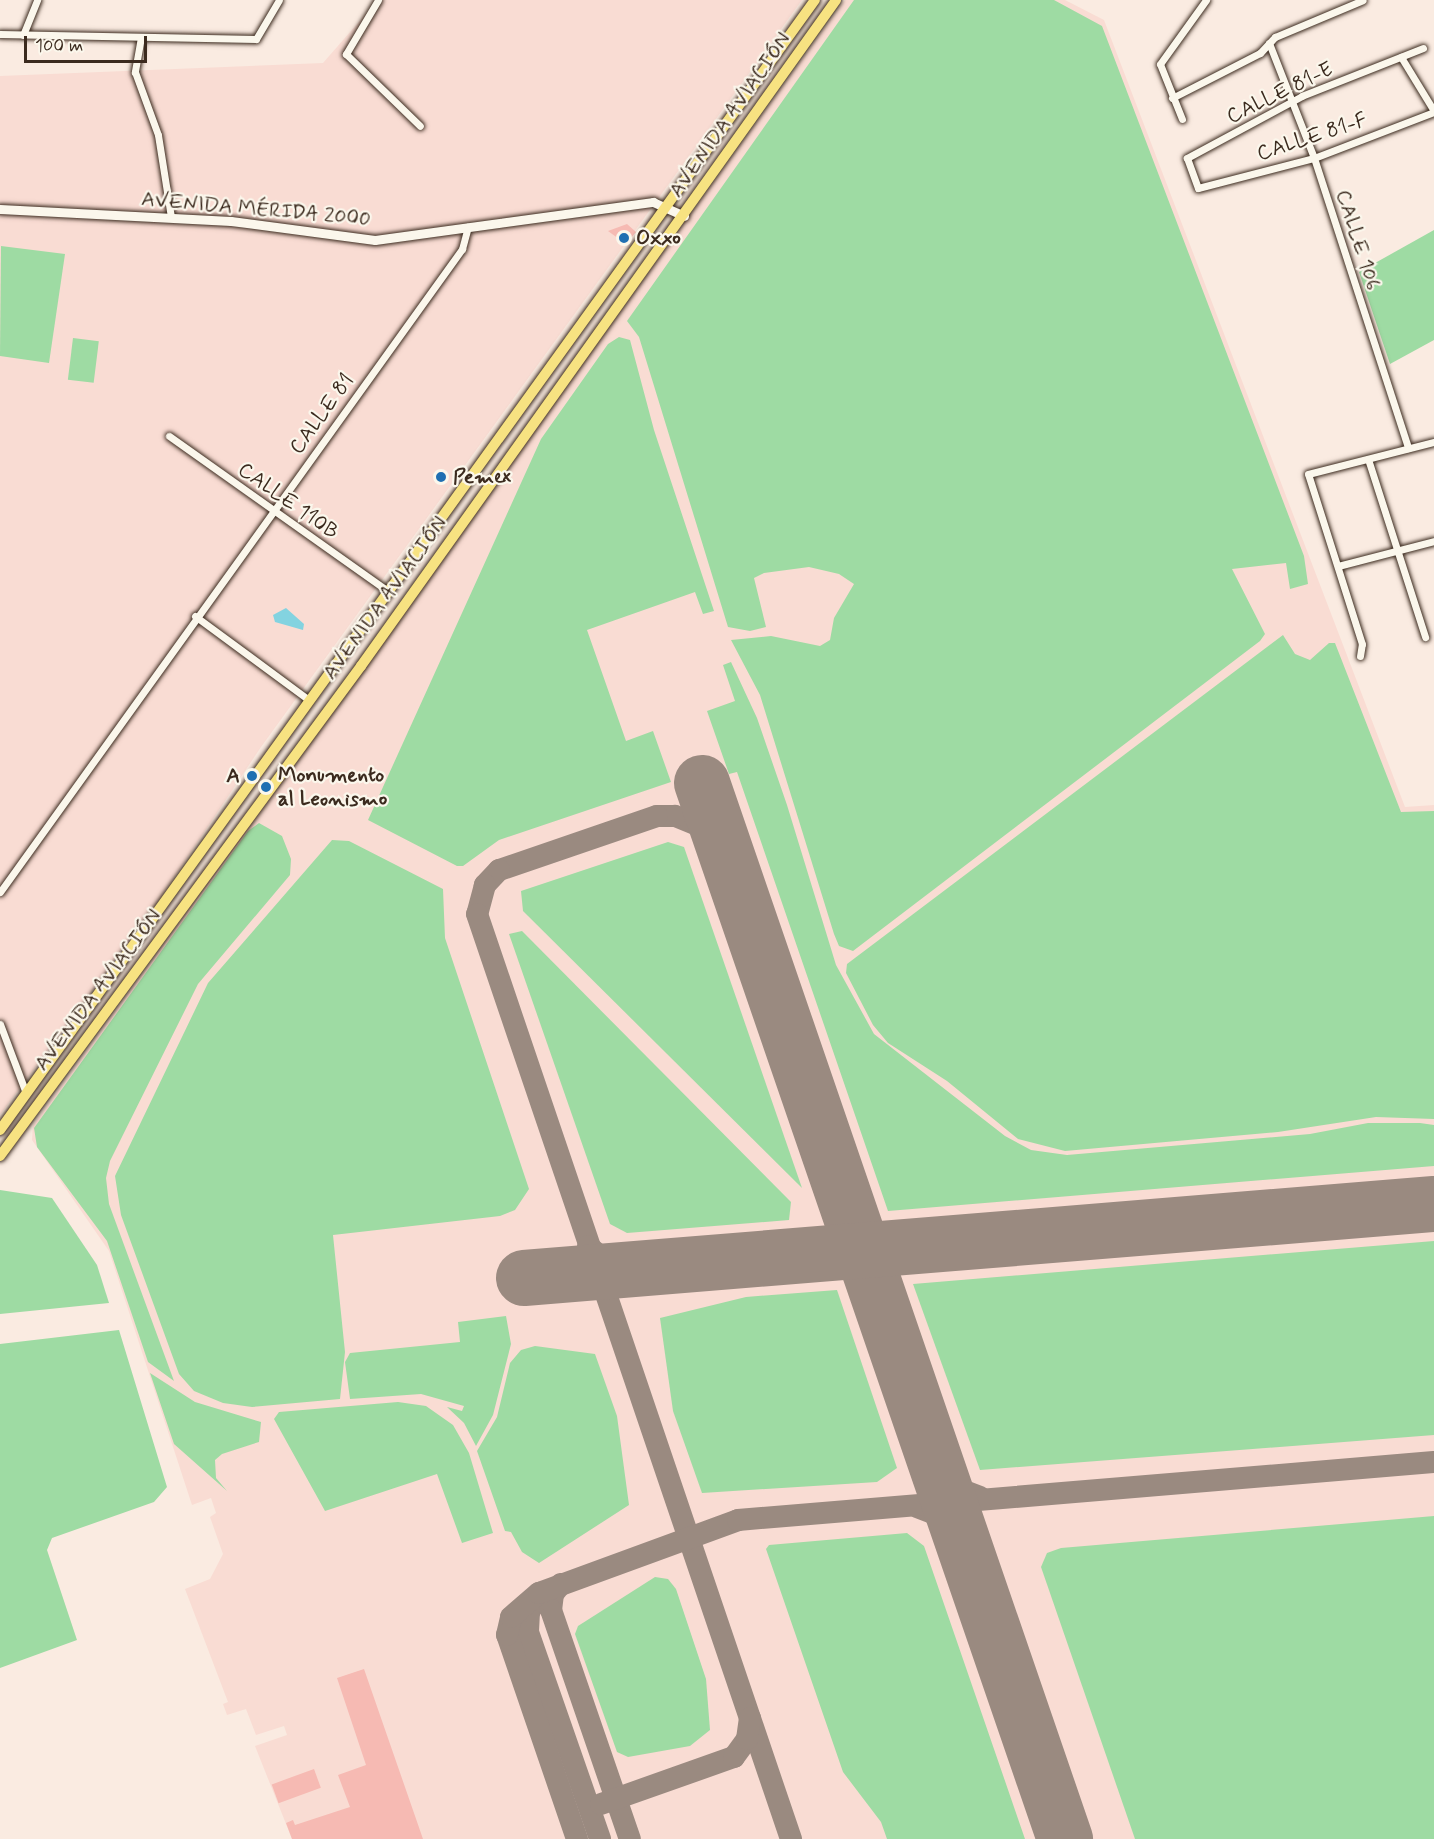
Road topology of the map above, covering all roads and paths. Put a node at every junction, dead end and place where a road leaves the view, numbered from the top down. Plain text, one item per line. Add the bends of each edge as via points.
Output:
1 (37, 0) edge
2 (279, 0) edge
3 (378, 0) edge
4 (815, 0) edge
5 (836, 0) edge
6 (1206, 0) edge
7 (1363, 0) edge
8 (0, 34) edge
9 (23, 35) junction
10 (141, 37) junction
11 (1269, 43) junction
12 (1423, 48) dead end
13 (1401, 57) junction
14 (1172, 98) junction
15 (1295, 102) junction
16 (1434, 111) edge
17 (1182, 119) dead end
18 (420, 126) dead end
19 (1314, 158) junction
20 (1198, 188) joint
21 (667, 205) junction
22 (0, 209) edge
23 (684, 216) junction
24 (171, 217) junction
25 (468, 227) junction
26 (169, 436) dead end
27 (1434, 442) edge
28 (1408, 448) junction
29 (1368, 459) junction
30 (273, 511) junction
31 (1434, 541) edge
32 (1397, 550) junction
33 (1338, 566) junction
34 (389, 592) junction
35 (195, 616) junction
36 (1425, 637) dead end
37 (1360, 656) dead end
38 (309, 700) junction
39 (0, 892) edge
40 (0, 1024) edge
41 (26, 1093) junction
42 (1, 1128) edge
43 (16, 1133) junction
44 (0, 1156) edge

1 - 9 street
2 - 10 street via 256,39
3 - 18 street via 346,54
4 - 21 main road, AVENIDA AVIACIÓN
5 - 23 main road, AVENIDA AVIACIÓN
6 - 14 street via 1160,64
7 - 11 street
8 - 9 street
9 - 10 street
10 - 24 street via 135,72 158,135
11 - 14 street via 1260,53
11 - 15 street, CALLE 106
12 - 13 street, CALLE 81-E
13 - 15 street, CALLE 81-E
13 - 16 street
14 - 17 street
15 - 19 street, CALLE 106
15 - 20 street, CALLE 81-E via 1187,158
16 - 19 street, CALLE 81-F
19 - 20 street, CALLE 81-F
19 - 28 street, CALLE 106
21 - 23 main road
21 - 25 main road, AVENIDA MÉRIDA 2000 via 653,202
21 - 34 main road, AVENIDA AVIACIÓN
22 - 24 main road, AVENIDA MÉRIDA 2000
23 - 43 main road, AVENIDA AVIACIÓN via 277,781
24 - 25 main road, AVENIDA MÉRIDA 2000 via 375,240
25 - 30 street, CALLE 81 via 462,249
26 - 30 street, CALLE 110B
27 - 28 street
28 - 29 street
29 - 32 street
29 - 33 street via 1308,474
30 - 34 street, CALLE 110B
30 - 35 street, CALLE 81
31 - 32 street
32 - 33 street
32 - 36 street
33 - 37 street via 1362,644
34 - 38 main road, AVENIDA AVIACIÓN
35 - 38 street
35 - 39 street, CALLE 81
38 - 41 main road, AVENIDA AVIACIÓN
40 - 41 street
41 - 42 main road, AVENIDA AVIACIÓN
42 - 43 street
43 - 44 main road, AVENIDA AVIACIÓN

